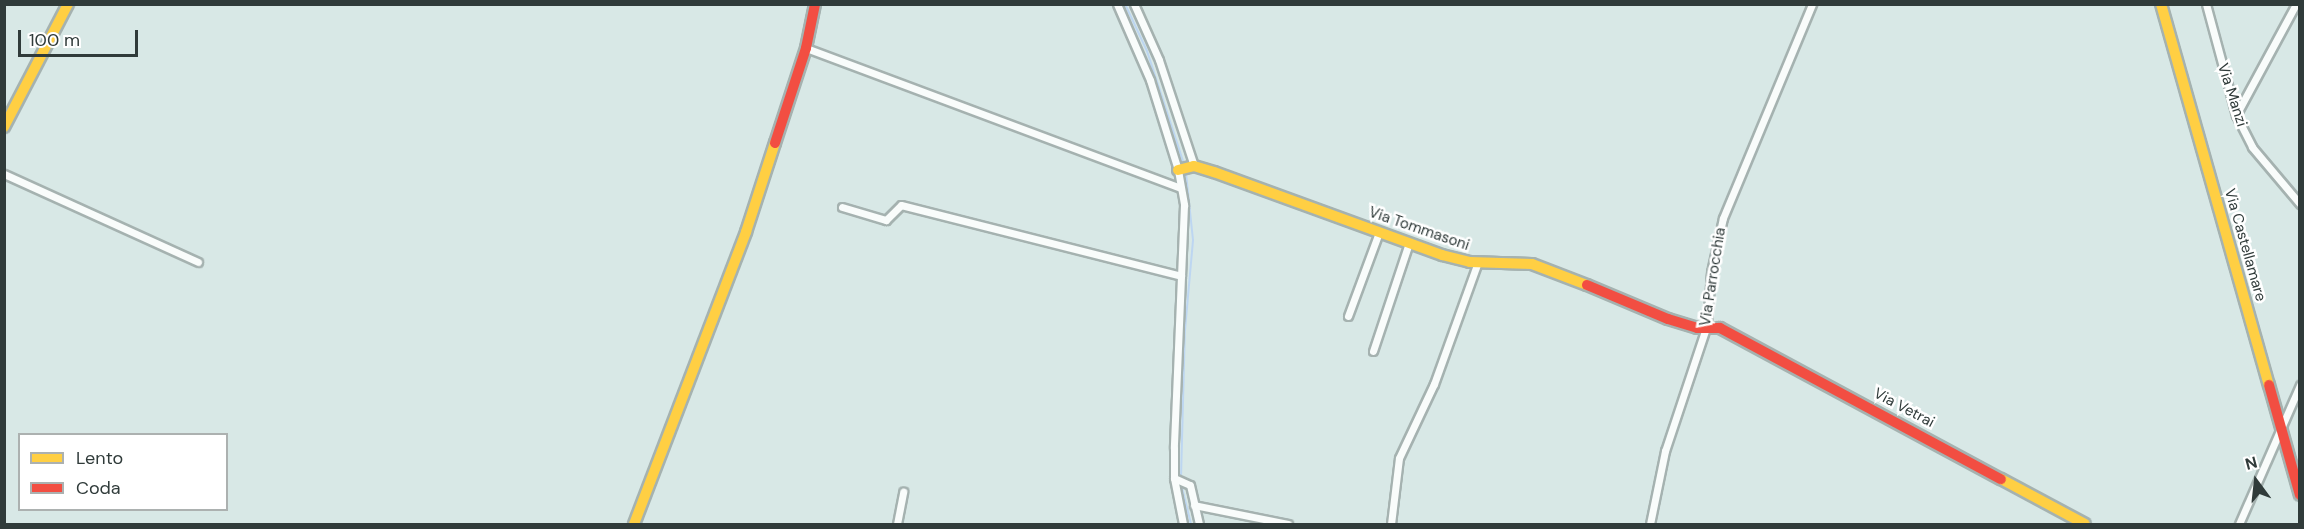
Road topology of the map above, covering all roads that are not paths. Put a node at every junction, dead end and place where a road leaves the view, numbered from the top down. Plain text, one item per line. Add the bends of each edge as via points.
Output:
1 (68, 4) edge
2 (815, 4) edge
3 (1117, 4) edge
4 (1134, 4) edge
5 (1812, 4) edge
6 (2161, 4) edge
7 (2206, 4) edge
8 (2296, 4) edge
9 (806, 48) junction
10 (2236, 116) junction
11 (4, 127) edge
12 (1186, 168) junction
13 (4, 174) edge
14 (1181, 188) junction
15 (2300, 204) edge
16 (842, 207) dead end
17 (1379, 231) junction
18 (1409, 243) junction
19 (198, 262) dead end
20 (1478, 262) junction
21 (1181, 276) junction
22 (1347, 316) dead end
23 (1707, 325) junction
24 (1373, 351) dead end
25 (2300, 385) edge
26 (2281, 428) junction
27 (1179, 480) junction
28 (903, 492) dead end
29 (2300, 495) edge
30 (1194, 505) junction
31 (634, 525) edge
32 (897, 525) edge
33 (1183, 525) edge
34 (1199, 525) edge
35 (1288, 525) edge
36 (1391, 525) edge
37 (1650, 525) edge
38 (2085, 525) edge
39 (2239, 525) edge

1 - 11 street
2 - 9 street
3 - 12 street
4 - 12 street via 1159,60
5 - 23 street, Via Parrocchia via 1722,218 1711,272
6 - 26 street, Via Castellamare
7 - 10 street, Via Manzi
8 - 10 street
9 - 14 street
9 - 31 street via 746,232
10 - 15 street, Via Manzi via 2252,147
12 - 14 street
12 - 17 street, Via Tommasoni
13 - 19 street
14 - 21 street via 1185,226
16 - 21 street via 886,220 901,205
17 - 18 street, Via Tommasoni
17 - 22 street
18 - 20 street, Via Tommasoni
18 - 24 street
20 - 23 street, Via Tommasoni via 1532,264 1551,269 1668,319 1696,328
20 - 36 street via 1434,384 1399,458
21 - 27 street
23 - 37 street, Via Parrocchia via 1665,451
23 - 38 street, Via Vetrai via 1806,372
25 - 26 street
26 - 29 street, Via Castellamare
26 - 39 street
27 - 30 street via 1190,485
27 - 33 street
28 - 32 street
30 - 34 street
30 - 35 street

